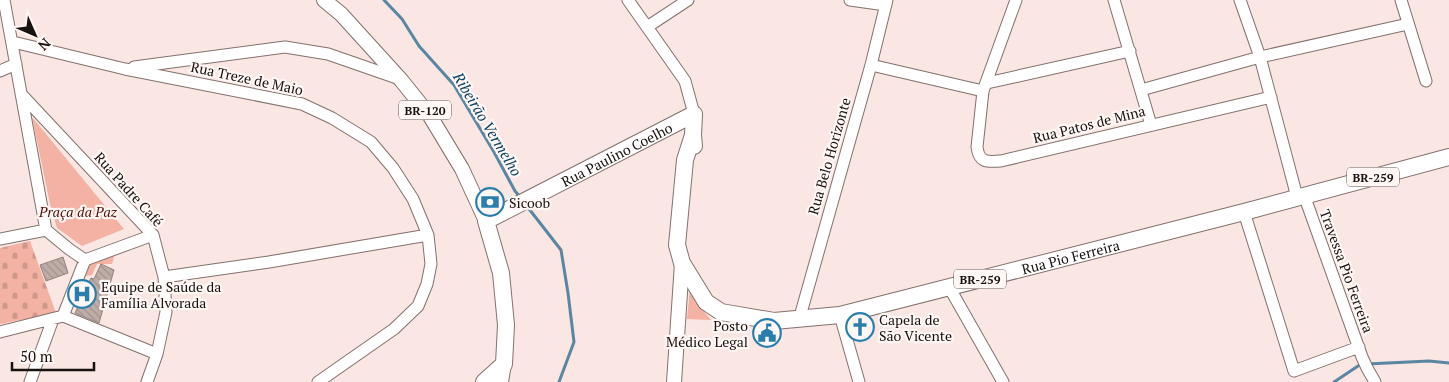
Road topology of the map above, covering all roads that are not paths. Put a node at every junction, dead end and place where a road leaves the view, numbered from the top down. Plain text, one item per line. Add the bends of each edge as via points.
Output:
1 (4, 0) edge
2 (324, 0) edge
3 (336, 0) edge
4 (628, 0) edge
5 (688, 0) edge
6 (850, 0) edge
7 (1016, 0) edge
8 (1114, 0) edge
9 (1240, 0) edge
10 (1402, 0) edge
11 (887, 2) edge
12 (340, 14) junction
13 (1408, 24) junction
14 (647, 27) junction
15 (13, 42) junction
16 (1130, 51) junction
17 (1260, 57) junction
18 (16, 64) junction
19 (871, 65) junction
20 (125, 69) junction
21 (0, 71) edge
22 (401, 80) junction
23 (1426, 81) dead end
24 (985, 87) junction
25 (1141, 90) junction
26 (22, 95) junction
27 (1271, 97) junction
28 (694, 114) junction
29 (1150, 125) junction
30 (1449, 156) edge
31 (1301, 196) junction
32 (1244, 212) junction
33 (486, 222) junction
34 (46, 230) junction
35 (428, 234) junction
36 (153, 235) junction
37 (0, 239) edge
38 (85, 260) junction
39 (682, 263) junction
40 (164, 277) junction
41 (949, 287) junction
42 (840, 314) junction
43 (58, 317) junction
44 (799, 320) junction
45 (0, 332) edge
46 (157, 354) junction
47 (1362, 357) junction
48 (504, 364) junction
49 (30, 382) edge
50 (147, 382) edge
51 (318, 382) edge
52 (484, 382) edge
53 (501, 382) edge
54 (674, 382) edge
55 (859, 382) edge
56 (1003, 382) edge
57 (1369, 382) edge
58 (1376, 382) edge

1 - 15 street
2 - 12 main road, BR-120
3 - 12 main road, BR-120
4 - 14 street
5 - 14 street
6 - 11 street
7 - 24 street, Rua Patos de Mina
8 - 16 street
9 - 17 street, Travessa Pio Ferreira
10 - 13 street
11 - 19 street, Rua Belo Horizonte
12 - 22 main road, BR-120
13 - 17 street
13 - 23 street
14 - 28 street via 685,82
15 - 18 street
15 - 20 street, Rua Treze de Maio
16 - 24 street
16 - 25 street
17 - 25 street
17 - 27 street, Travessa Pio Ferreira
18 - 21 street
18 - 26 street
19 - 24 street
19 - 44 street, Rua Belo Horizonte
20 - 22 street via 285,47 328,54
20 - 35 street, Rua Treze de Maio via 302,104 332,118 371,142 393,168
22 - 33 main road, BR-120 via 430,116 462,169
24 - 29 street, Rua Patos de Mina via 977,146 980,158 988,162
25 - 29 street
26 - 34 street
26 - 36 street, Rua Padre Café
27 - 29 street, Rua Patos de Mina
27 - 31 street, Travessa Pio Ferreira
28 - 33 highway, Rua Paulino Coelho
28 - 39 highway via 695,160 689,242
30 - 31 highway, Rua Pio Ferreira / BR-259
31 - 32 highway, Rua Pio Ferreira / BR-259
31 - 47 street, Travessa Pio Ferreira
32 - 41 highway, Rua Pio Ferreira / BR-259
32 - 47 street via 1294,371
33 - 48 highway, BR-120 via 501,273 506,324
34 - 37 street
34 - 38 street
35 - 40 street
35 - 51 street, Rua Treze de Maio via 431,264 418,306 394,329
36 - 38 street
36 - 40 street, Rua Padre Café
38 - 43 street
39 - 44 highway, Rua Pio Ferreira / BR-259 via 706,302 721,312 774,321
39 - 54 main road
40 - 46 street, Rua Padre Café via 166,312
41 - 42 highway, Rua Pio Ferreira / BR-259
41 - 56 street
42 - 44 highway, Rua Pio Ferreira / BR-259
42 - 55 street
43 - 45 street
43 - 46 street
43 - 49 street
46 - 50 street, Rua Padre Café
47 - 57 street
47 - 58 street
48 - 52 highway
48 - 53 main road, BR-120

